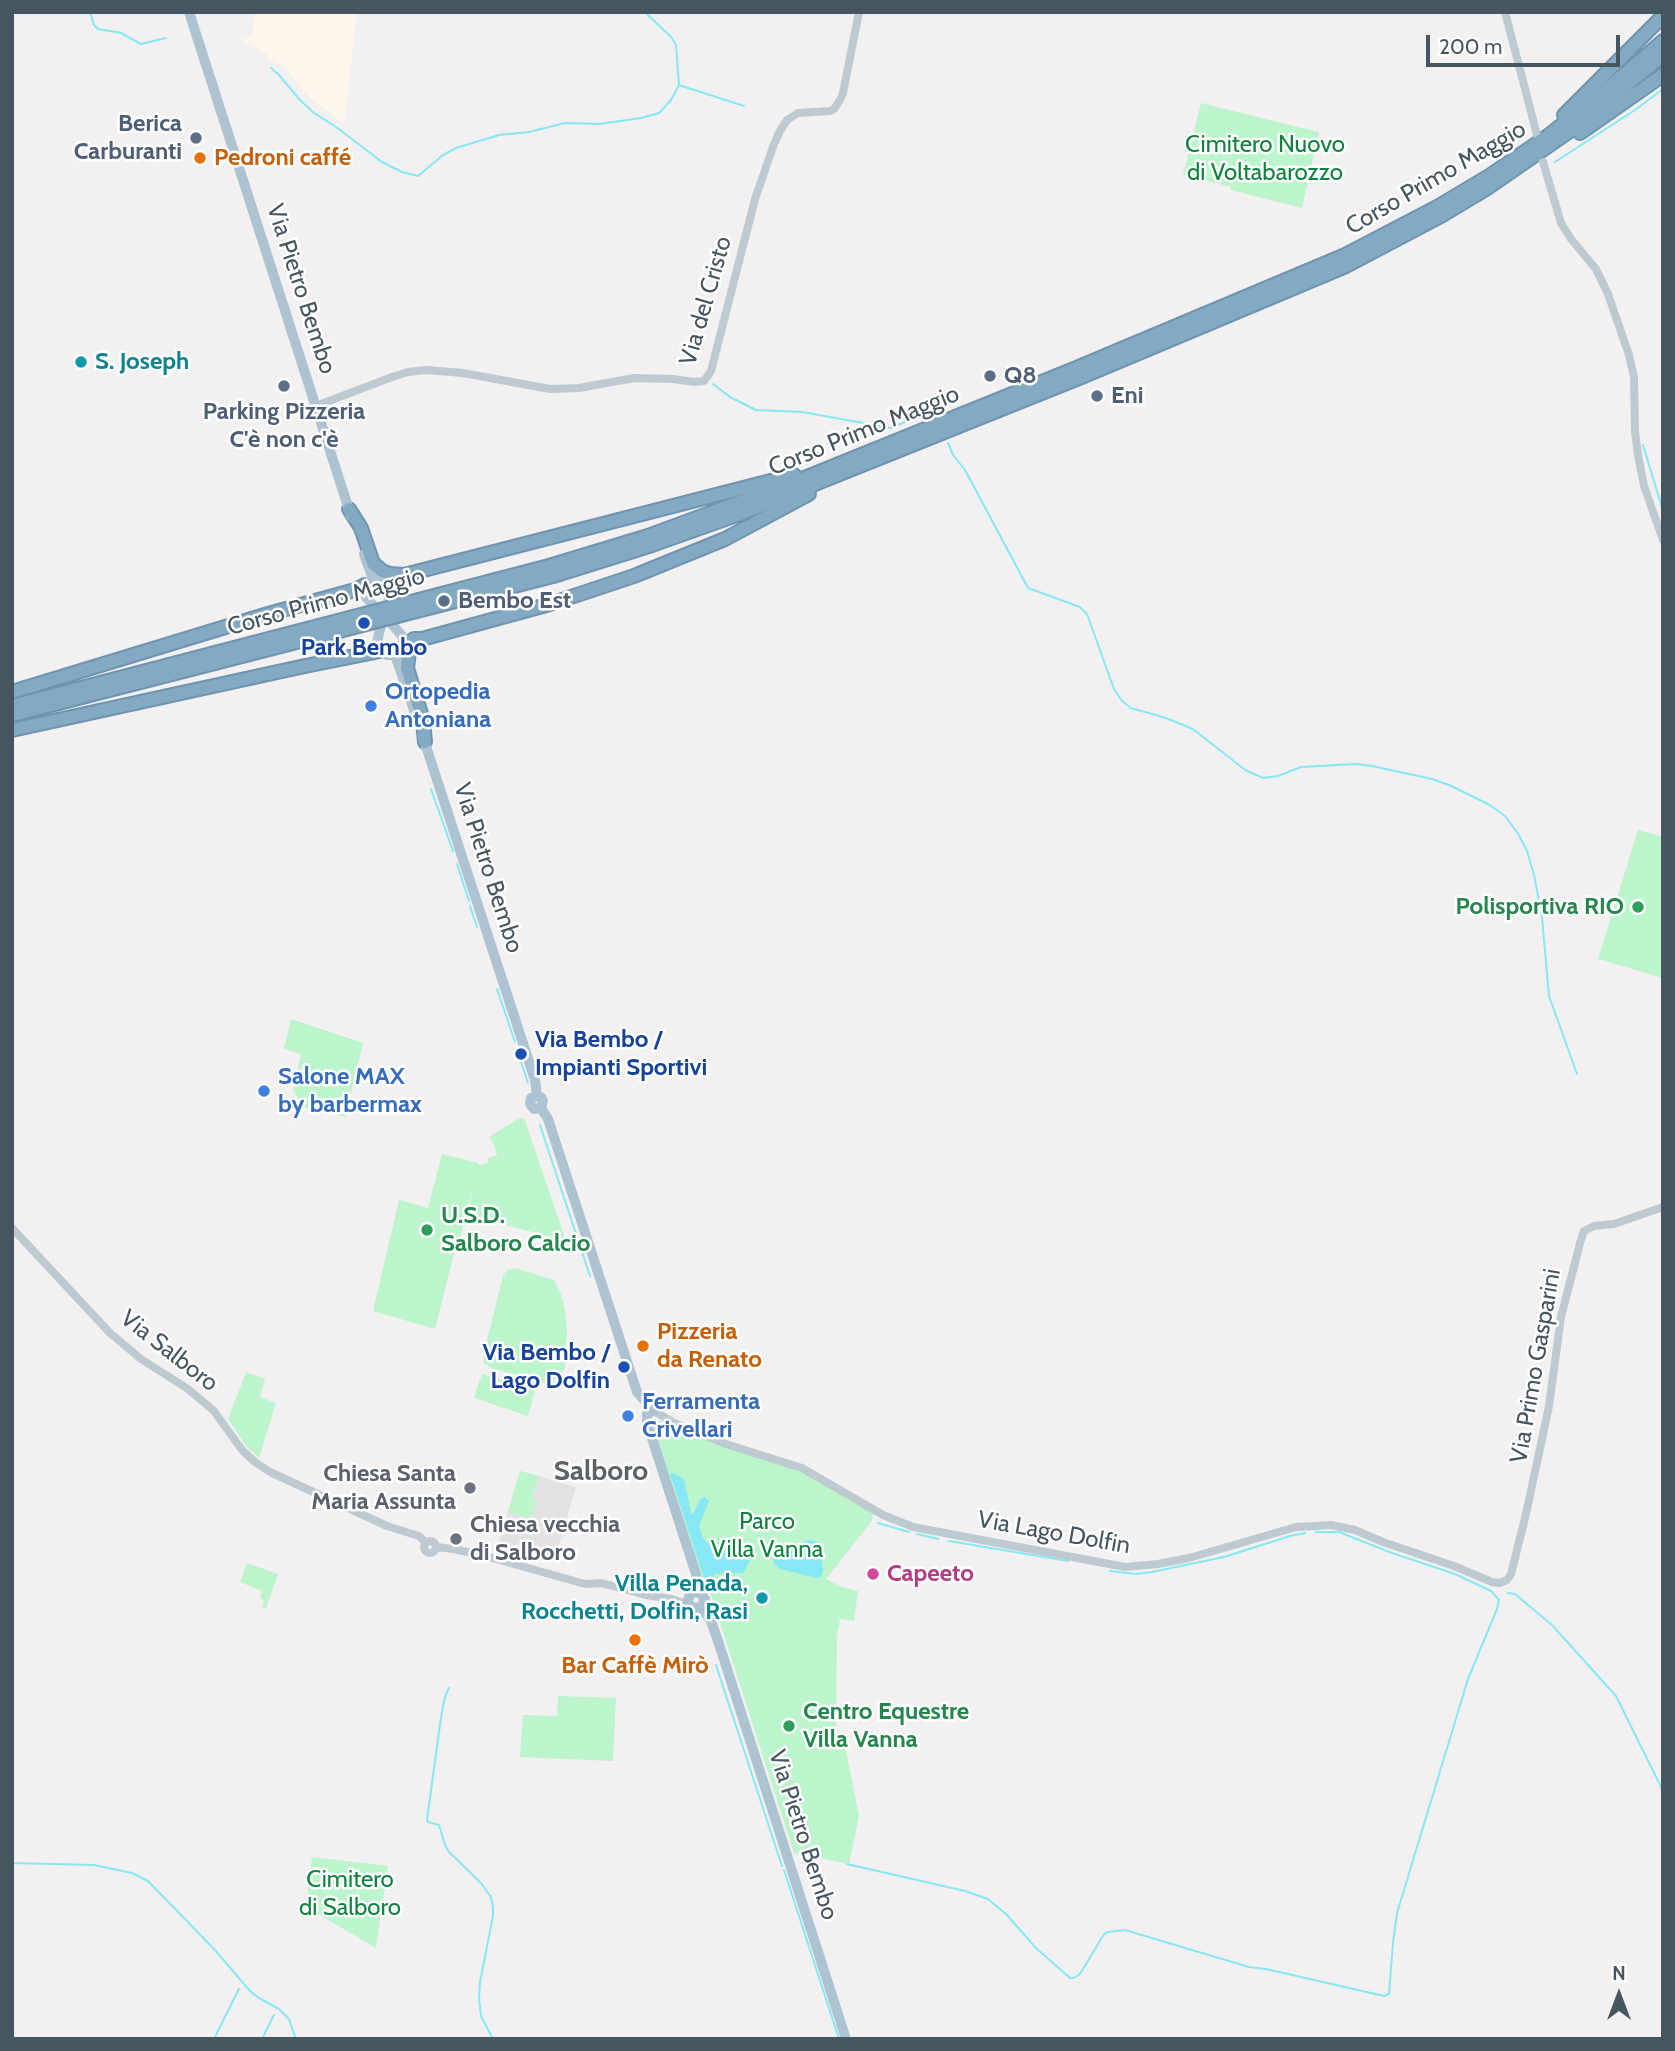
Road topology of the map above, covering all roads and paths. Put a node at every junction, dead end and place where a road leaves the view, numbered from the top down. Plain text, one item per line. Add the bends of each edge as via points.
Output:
1 (188, 12) edge
2 (859, 12) edge
3 (1504, 12) edge
4 (1663, 16) edge
5 (1663, 41) edge
6 (1663, 55) edge
7 (1663, 75) edge
8 (1537, 135) dead end
9 (1543, 162) dead end
10 (1492, 179) junction
11 (316, 407) junction
12 (878, 460) junction
13 (848, 461) junction
14 (349, 509) junction
15 (1663, 540) edge
16 (551, 571) junction
17 (404, 575) junction
18 (374, 582) junction
19 (422, 639) junction
20 (380, 651) junction
21 (399, 651) junction
22 (213, 658) junction
23 (12, 692) edge
24 (12, 706) edge
25 (12, 715) edge
26 (12, 730) edge
27 (425, 742) junction
28 (1663, 1207) edge
29 (12, 1228) edge
30 (651, 1412) junction
31 (1500, 1583) joint
32 (695, 1593) junction
33 (672, 1599) junction
34 (689, 1605) junction
35 (701, 1607) junction
36 (846, 2039) edge

1 - 11 main road, Via Pietro Bembo
2 - 11 street, Via del Cristo via 840,100 830,111 798,113 787,120 777,137 755,199 711,371 704,381 634,378 550,389 426,370 392,377
3 - 8 street
4 - 10 highway
5 - 10 highway, Corso Primo Maggio
6 - 10 highway, Corso Primo Maggio via 1580,124
7 - 10 highway via 1538,160
9 - 15 street via 1562,223 1596,269 1629,355 1638,455
10 - 12 highway, Corso Primo Maggio via 1441,216 1346,266
10 - 13 highway, Corso Primo Maggio via 1343,256
11 - 14 main road, Via Pietro Bembo
12 - 16 highway, Corso Primo Maggio via 689,533
12 - 19 highway via 704,549 592,591
13 - 16 highway, Corso Primo Maggio
13 - 17 highway
14 - 17 highway via 373,563 382,571
14 - 18 main road, Via Pietro Bembo
16 - 22 highway, Corso Primo Maggio, bridge
17 - 18 highway
18 - 20 main road, Via Pietro Bembo via 365,596 377,610
18 - 21 main road, Via Pietro Bembo via 390,589 392,624 402,636
18 - 23 highway
19 - 21 highway via 414,639
19 - 27 highway via 409,652 407,668
20 - 21 main road via 387,655
20 - 26 highway
21 - 27 main road, Via Pietro Bembo
22 - 24 highway, Corso Primo Maggio
22 - 25 highway, Corso Primo Maggio
27 - 30 main road, Via Pietro Bembo via 535,1080 537,1096 530,1104 541,1108 548,1119 637,1392 644,1400 641,1407
28 - 31 street, Via Primo Gasparini via 1584,1231 1561,1317 1527,1514 1511,1574
29 - 33 street, Via Salboro via 110,1333 208,1405 242,1450 275,1474 419,1536 427,1553 436,1547 448,1548 585,1584 601,1583
30 - 31 street, Via Lago Dolfin via 726,1444 802,1468 883,1515 925,1530 1125,1567 1189,1558 1296,1527 1337,1525
30 - 32 main road, Via Pietro Bembo via 647,1423 697,1580
32 - 33 street, Via Salboro
32 - 34 main road, Via Pietro Bembo via 688,1598
32 - 35 main road, Via Pietro Bembo via 705,1599
33 - 34 street, Via Salboro
34 - 35 main road
35 - 36 main road, Via Pietro Bembo via 711,1621

